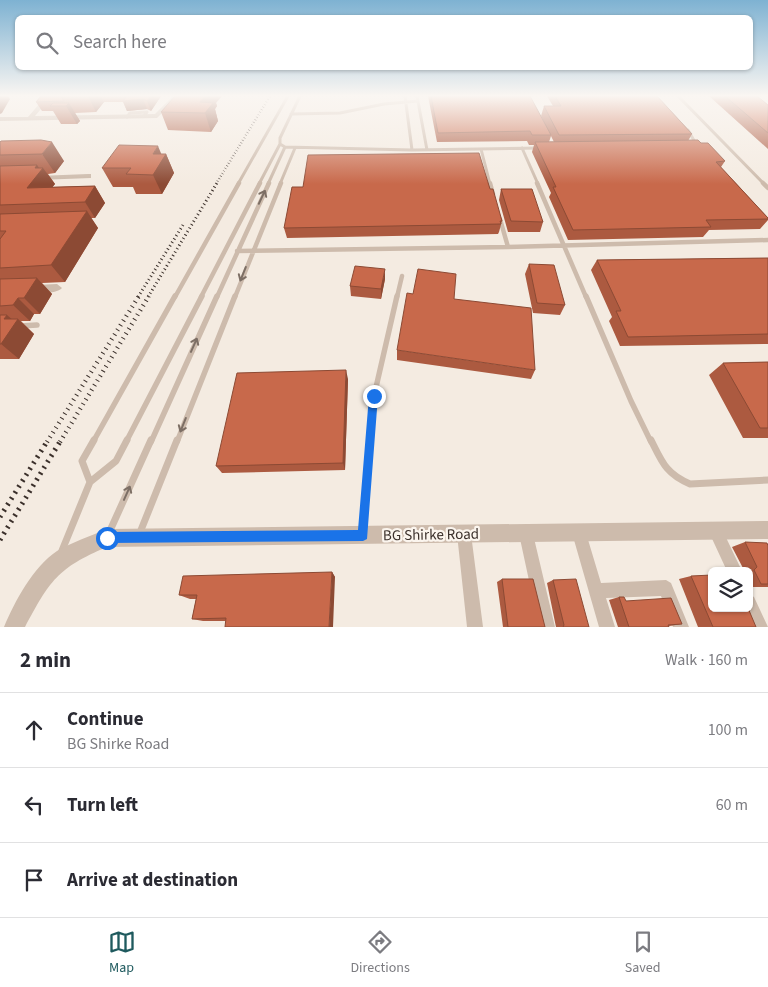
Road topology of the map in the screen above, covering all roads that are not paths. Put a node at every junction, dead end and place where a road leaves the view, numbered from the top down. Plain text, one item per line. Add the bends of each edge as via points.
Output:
1 (271, 125) edge
2 (286, 125) edge
3 (409, 125) edge
4 (422, 125) edge
5 (707, 125) edge
6 (686, 129) edge
7 (696, 144) junction
8 (282, 145) junction
9 (700, 147) edge
10 (295, 148) junction
11 (522, 148) junction
12 (546, 148) edge
13 (686, 148) edge
14 (481, 149) junction
15 (412, 150) junction
16 (427, 150) junction
17 (88, 176) dead end
18 (29, 178) edge
19 (768, 188) edge
20 (496, 203) edge
21 (498, 212) edge
22 (768, 240) edge
23 (564, 245) junction
24 (508, 247) junction
25 (237, 250) junction
26 (252, 252) junction
27 (402, 276) dead end
28 (57, 288) dead end
29 (28, 289) edge
30 (9, 326) edge
31 (37, 326) dead end
32 (768, 480) edge
33 (90, 482) junction
34 (715, 530) junction
35 (768, 530) edge
36 (579, 533) junction
37 (464, 534) junction
38 (526, 534) junction
39 (363, 535) junction
40 (138, 537) junction
41 (107, 538) junction
42 (57, 563) junction
43 (732, 567) edge
44 (596, 590) junction
45 (753, 610) edge
46 (14, 627) edge
47 (475, 627) edge
48 (547, 627) edge
49 (606, 627) edge
50 (681, 627) edge
51 (761, 627) edge

1 - 33 lane via 82,461
2 - 8 lane via 280,138
3 - 15 lane
4 - 16 lane
5 - 19 lane
6 - 7 lane
7 - 9 lane
7 - 13 lane
8 - 10 lane
25 -> 8 lane
8 - 33 lane via 116,461
10 - 15 lane
10 - 26 lane
11 - 12 lane
11 - 14 lane
11 - 23 lane
14 - 16 lane
14 - 20 lane
15 - 16 lane
17 - 18 street
21 - 24 lane
22 - 23 lane
23 - 24 lane
23 - 32 lane via 631,401 664,467 690,484
24 - 26 lane
25 - 26 lane
41 -> 25 lane
26 -> 40 lane
27 - 39 lane via 374,396
28 - 29 street
30 - 31 lane
33 - 42 lane
34 - 35 street, BG Shirke Road
34 - 36 street, BG Shirke Road
34 - 43 street
36 - 38 street, BG Shirke Road
36 - 44 street
37 - 38 street, BG Shirke Road
37 - 39 street, BG Shirke Road
37 - 47 street
38 - 48 street
39 - 40 street, BG Shirke Road
40 - 41 street, BG Shirke Road
41 - 42 street, BG Shirke Road
42 - 46 street, BG Shirke Road via 31,597
44 - 49 street
44 - 50 street via 666,588
45 - 51 street

